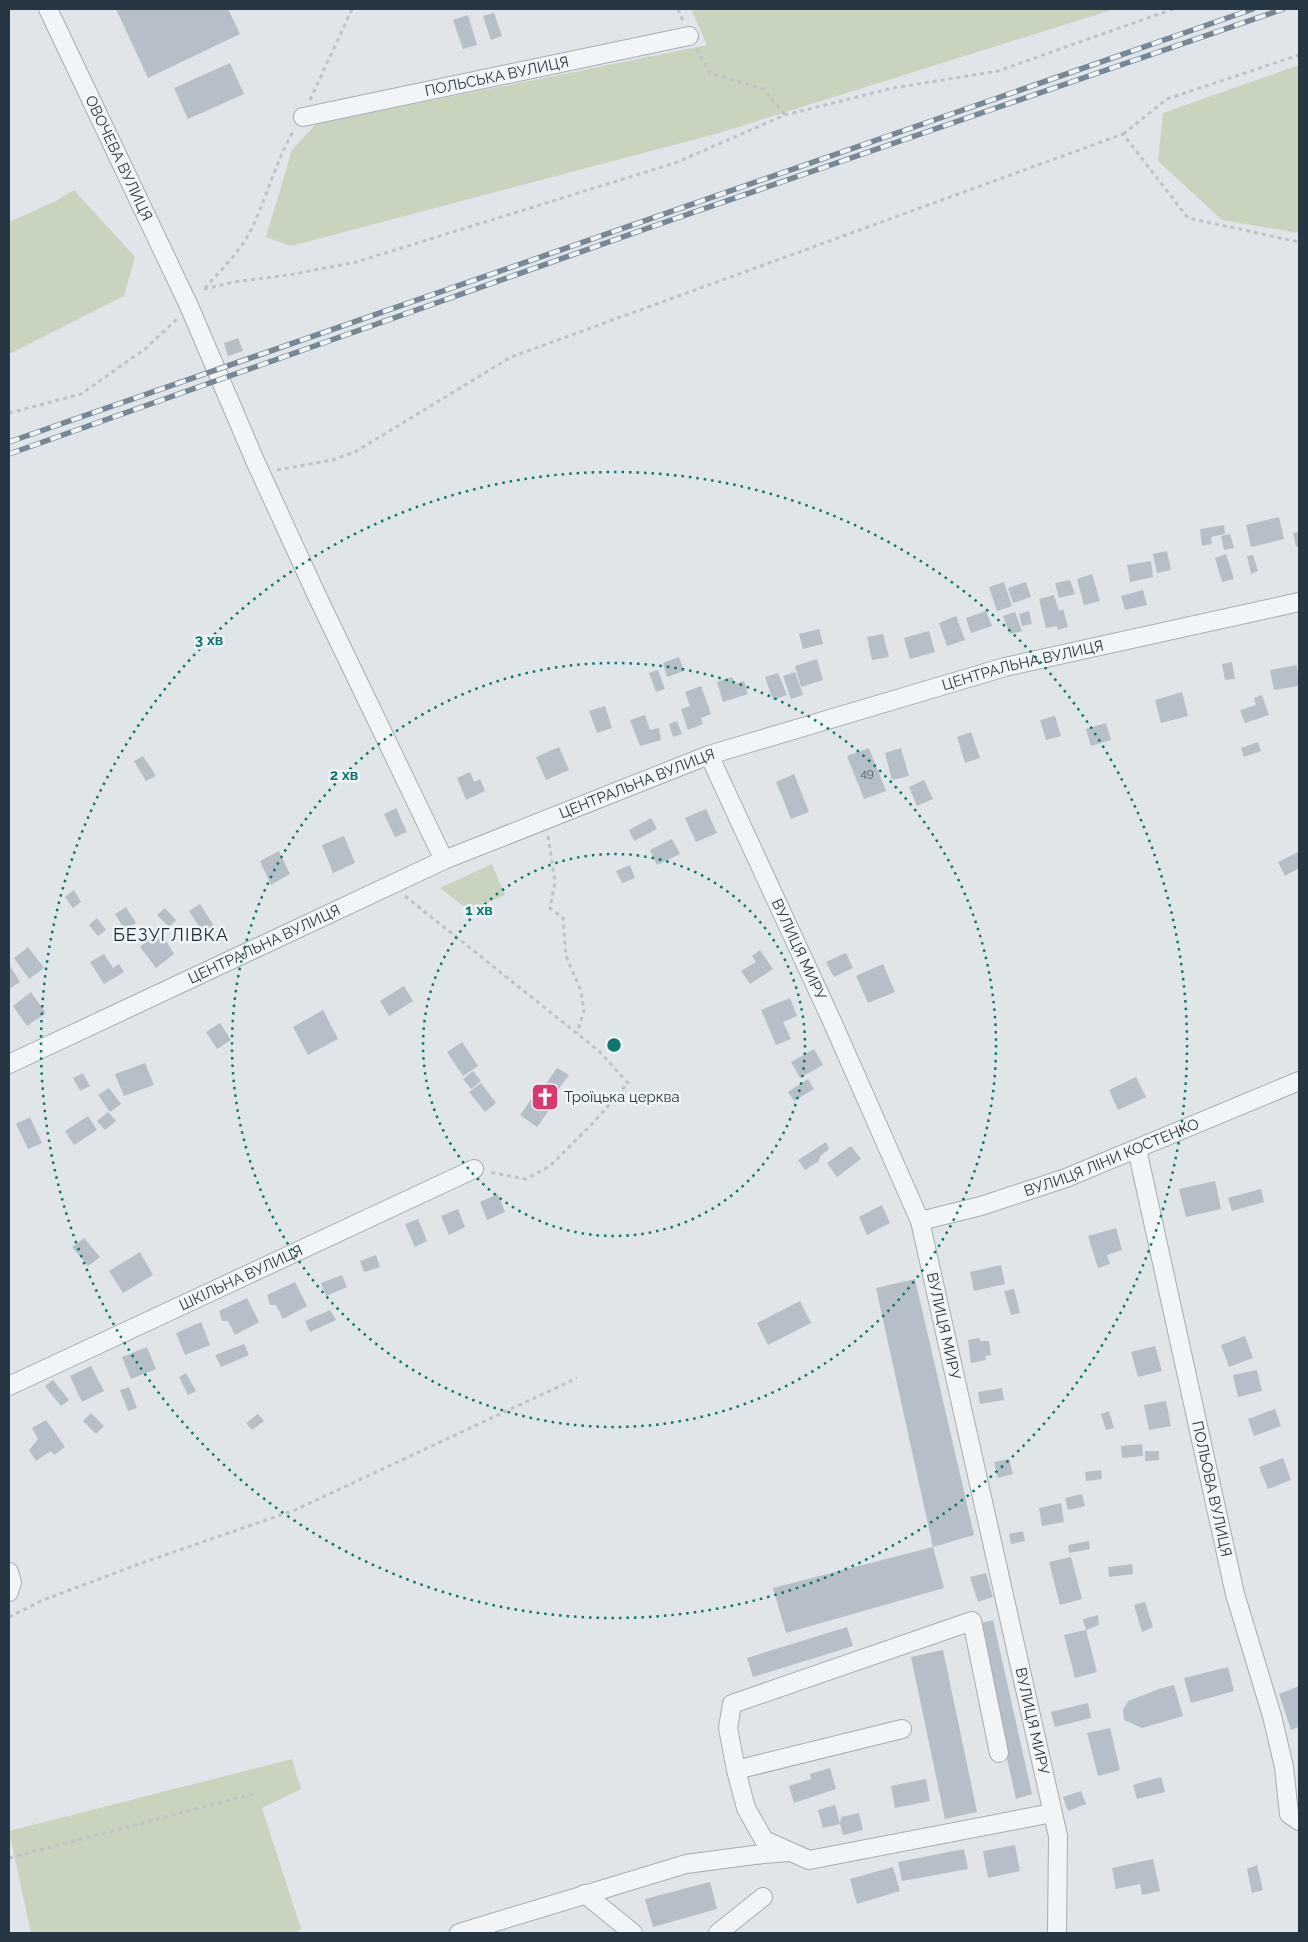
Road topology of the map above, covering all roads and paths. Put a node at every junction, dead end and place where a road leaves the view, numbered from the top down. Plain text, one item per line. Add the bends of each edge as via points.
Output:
1 (48, 9) edge
2 (352, 9) edge
3 (1173, 9) edge
4 (689, 36) joint
5 (1299, 55) edge
6 (785, 115) junction
7 (302, 117) junction
8 (1123, 134) junction
9 (1299, 242) edge
10 (204, 289) junction
11 (189, 306) junction
12 (9, 413) edge
13 (256, 463) junction
14 (1299, 602) edge
15 (709, 755) junction
16 (544, 820) junction
17 (444, 860) junction
18 (391, 885) junction
19 (577, 1033) junction
20 (9, 1064) edge
21 (1299, 1081) edge
22 (1137, 1149) junction
23 (474, 1168) joint
24 (920, 1221) junction
25 (577, 1378) dead end
26 (9, 1386) edge
27 (9, 1572) edge
28 (9, 1592) edge
29 (9, 1617) edge
30 (902, 1729) dead end
31 (999, 1753) dead end
32 (736, 1770) junction
33 (253, 1794) dead end
34 (1052, 1813) junction
35 (1299, 1821) edge
36 (791, 1852) junction
37 (9, 1858) edge
38 (585, 1894) junction
39 (764, 1897) dead end
40 (521, 1914) junction
41 (459, 1933) edge
42 (504, 1933) edge
43 (633, 1933) edge
44 (718, 1933) edge
45 (1057, 1933) edge

1 - 11 street, ОВОЧЕВА ВУЛИЦЯ
2 - 7 path
3 - 6 path via 998,71 893,88
4 - 6 path via 710,74 762,89
4 - 7 street, ПОЛЬСЬКА ВУЛИЦЯ
5 - 8 path via 1167,99
6 - 10 path via 675,163 356,262
7 - 10 path via 286,144 251,230
8 - 9 path via 1188,218
8 - 13 path via 511,358 355,452 302,467 274,470 263,469
10 - 11 path
11 - 12 path via 145,350 81,394
11 - 13 street, ОВОЧЕВА ВУЛИЦЯ
13 - 17 street, ОВОЧЕВА ВУЛИЦЯ
14 - 15 street, ЦЕНТРАЛЬНА ВУЛИЦЯ via 1005,667
15 - 16 street, ЦЕНТРАЛЬНА ВУЛИЦЯ
15 - 24 street, ВУЛИЦЯ МИРУ via 831,1018
16 - 17 street, ЦЕНТРАЛЬНА ВУЛИЦЯ
16 - 19 path via 555,882 550,908 563,918 566,956 581,991 584,1011
17 - 18 street, ЦЕНТРАЛЬНА ВУЛИЦЯ
18 - 19 path
18 - 20 street, ЦЕНТРАЛЬНА ВУЛИЦЯ
19 - 23 path via 599,1051 628,1083 550,1166 526,1179
21 - 22 street, ВУЛИЦЯ ЛІНИ КОСТЕНКО
22 - 24 street, ВУЛИЦЯ ЛІНИ КОСТЕНКО via 1066,1178 981,1206
22 - 35 street, ПОЛЬОВА ВУЛИЦЯ via 1235,1594 1272,1716 1284,1768 1289,1814
23 - 26 street, ШКІЛЬНА ВУЛИЦЯ
24 - 34 street, ВУЛИЦЯ МИРУ
25 - 29 path via 295,1510 139,1564 43,1600
27 - 28 street via 12,1582
30 - 32 street
31 - 32 street via 972,1621 732,1704 728,1728
32 - 36 street via 746,1808 764,1840
33 - 37 path
34 - 36 street via 809,1860
34 - 45 street, ВУЛИЦЯ МИРУ via 1058,1836
36 - 38 street via 686,1864
38 - 40 street
38 - 43 street
39 - 44 street
40 - 41 street
40 - 42 street

